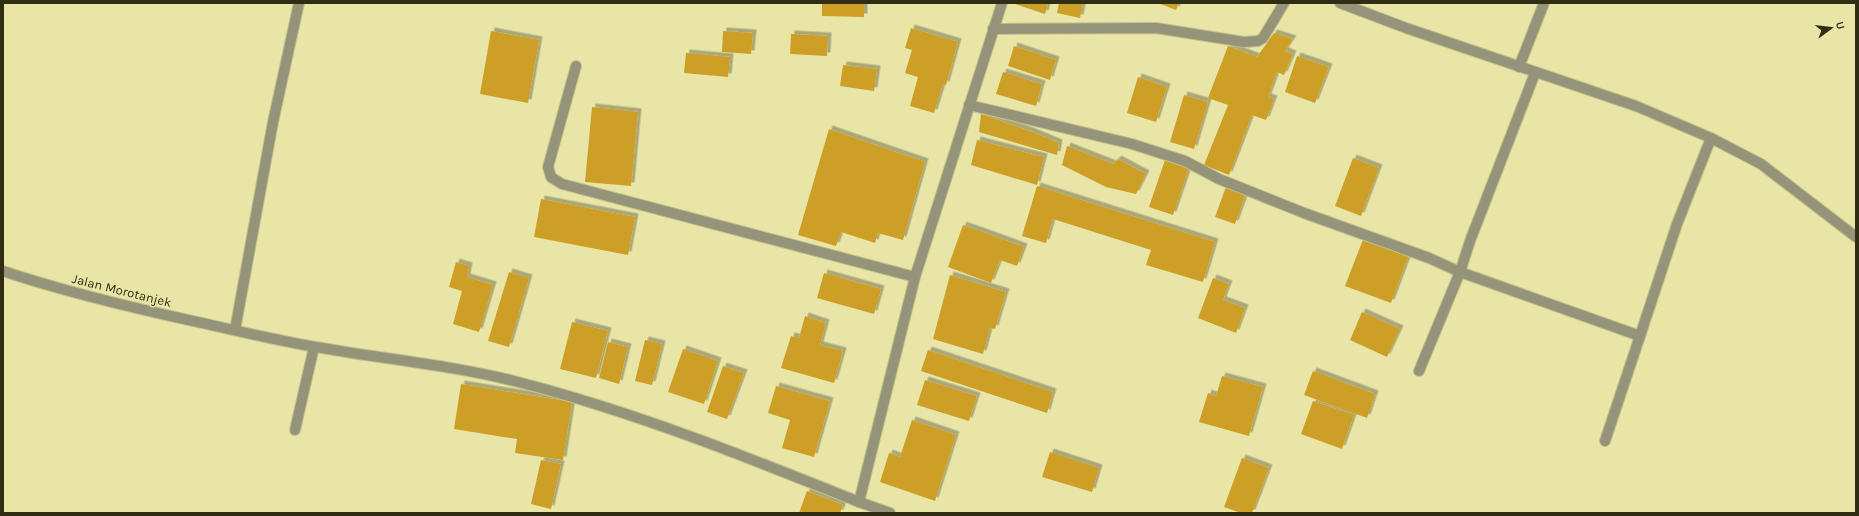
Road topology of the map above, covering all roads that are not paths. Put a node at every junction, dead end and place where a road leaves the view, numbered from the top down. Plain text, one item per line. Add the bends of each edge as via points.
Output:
1 (299, 3) edge
2 (1002, 3) edge
3 (1284, 3) edge
4 (1340, 3) edge
5 (1544, 3) edge
6 (993, 29) junction
7 (576, 66) dead end
8 (1520, 67) junction
9 (1535, 73) junction
10 (969, 105) junction
11 (1711, 138) junction
12 (1856, 235) edge
13 (3, 271) edge
14 (1460, 272) junction
15 (915, 277) junction
16 (235, 330) junction
17 (1640, 336) junction
18 (314, 346) junction
19 (1419, 371) dead end
20 (295, 430) dead end
21 (1605, 441) dead end
22 (859, 502) junction
23 (890, 513) edge

1 - 16 street via 273,122
2 - 6 street
3 - 6 street via 1258,42 1156,28
4 - 8 street
5 - 8 street
6 - 10 street
7 - 15 street via 548,167 552,177 562,184
8 - 9 street
9 - 11 street via 1636,106
9 - 14 street
10 - 14 street via 1132,144 1185,161 1219,179
10 - 15 street
11 - 12 street via 1761,164
11 - 17 street via 1677,224
13 - 16 street, Jalan Morotanjek via 136,308
14 - 17 street
14 - 19 street
15 - 22 street
16 - 18 street, Jalan Morotanjek
17 - 21 street
18 - 20 street
18 - 22 street, Jalan Morotanjek via 517,382 622,412 741,454
22 - 23 street, Jalan Morotanjek

